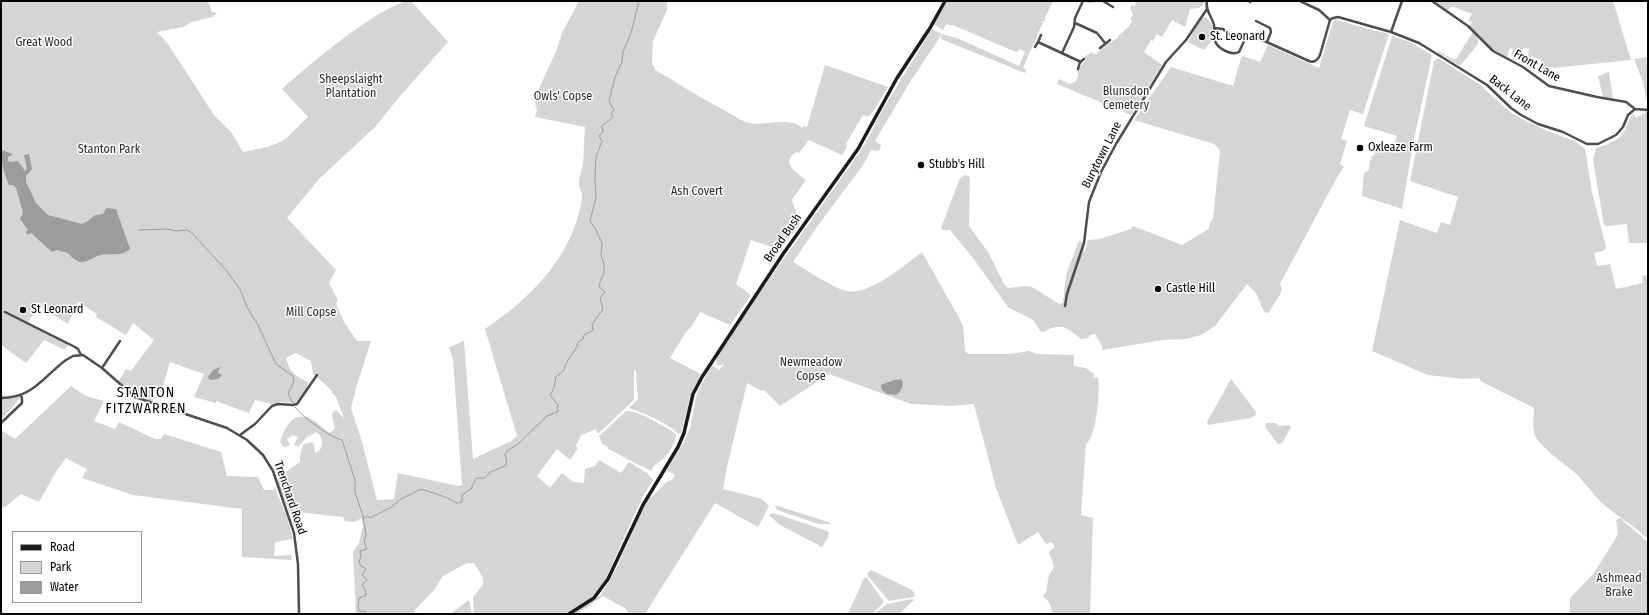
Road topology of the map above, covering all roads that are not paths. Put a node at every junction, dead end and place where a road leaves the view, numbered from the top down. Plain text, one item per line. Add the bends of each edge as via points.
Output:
1 (945, 1) edge
2 (1083, 1) edge
3 (1088, 1) edge
4 (1094, 1) edge
5 (1103, 1) edge
6 (1207, 1) edge
7 (1300, 1) edge
8 (1402, 1) edge
9 (1432, 1) edge
10 (1113, 7) dead end
11 (1206, 8) junction
12 (1330, 20) junction
13 (1256, 21) dead end
14 (1075, 23) junction
15 (1214, 28) junction
16 (1390, 32) junction
17 (1040, 35) dead end
18 (1232, 37) dead end
19 (1110, 40) dead end
20 (1038, 42) junction
21 (1266, 42) junction
22 (1105, 43) junction
23 (1035, 47) dead end
24 (1100, 48) dead end
25 (1062, 52) junction
26 (1084, 58) dead end
27 (1081, 62) junction
28 (1078, 69) dead end
29 (1635, 109) junction
30 (1648, 110) edge
31 (1065, 306) dead end
32 (5, 312) dead end
33 (120, 341) dead end
34 (82, 355) junction
35 (102, 368) junction
36 (317, 375) dead end
37 (21, 395) junction
38 (1, 398) edge
39 (1, 423) edge
40 (240, 435) junction
41 (299, 614) edge
42 (569, 614) edge

1 - 42 main road, Broad Bush via 897,78 858,149 783,254 702,377 690,404 681,440 650,492 604,586 594,598
2 - 14 street
3 - 4 street
5 - 10 street
6 - 11 street
7 - 12 street via 1319,10
8 - 16 street
9 - 29 street, Front Lane via 1468,26 1493,51 1524,66 1549,86 1626,102
11 - 15 street
11 - 31 street, Burytown Lane via 1186,40 1166,62 1101,172 1089,202 1084,245
12 - 16 street, Back Lane via 1338,18
12 - 21 street via 1320,55 1314,62
13 - 21 street via 1271,29
14 - 22 street via 1097,33
14 - 25 street
15 - 18 street via 1224,29
15 - 21 street via 1218,45 1232,53 1238,53 1246,37 1250,35
16 - 29 street, Back Lane via 1419,43 1487,85 1521,115 1588,144 1598,144 1616,135 1628,115
17 - 20 street
19 - 22 street
20 - 23 street
20 - 25 street
22 - 24 street
25 - 27 street
26 - 27 street
27 - 28 street
29 - 30 street, Front Lane
32 - 34 street, Trenchard Road via 75,347
33 - 35 street
34 - 35 street, Trenchard Road
34 - 37 street via 66,360 35,388
35 - 40 street, Trenchard Road via 135,398 212,422
36 - 40 street via 297,404 272,406
37 - 38 street
37 - 39 street via 22,403
40 - 41 street, Trenchard Road via 267,460 292,523 297,550

